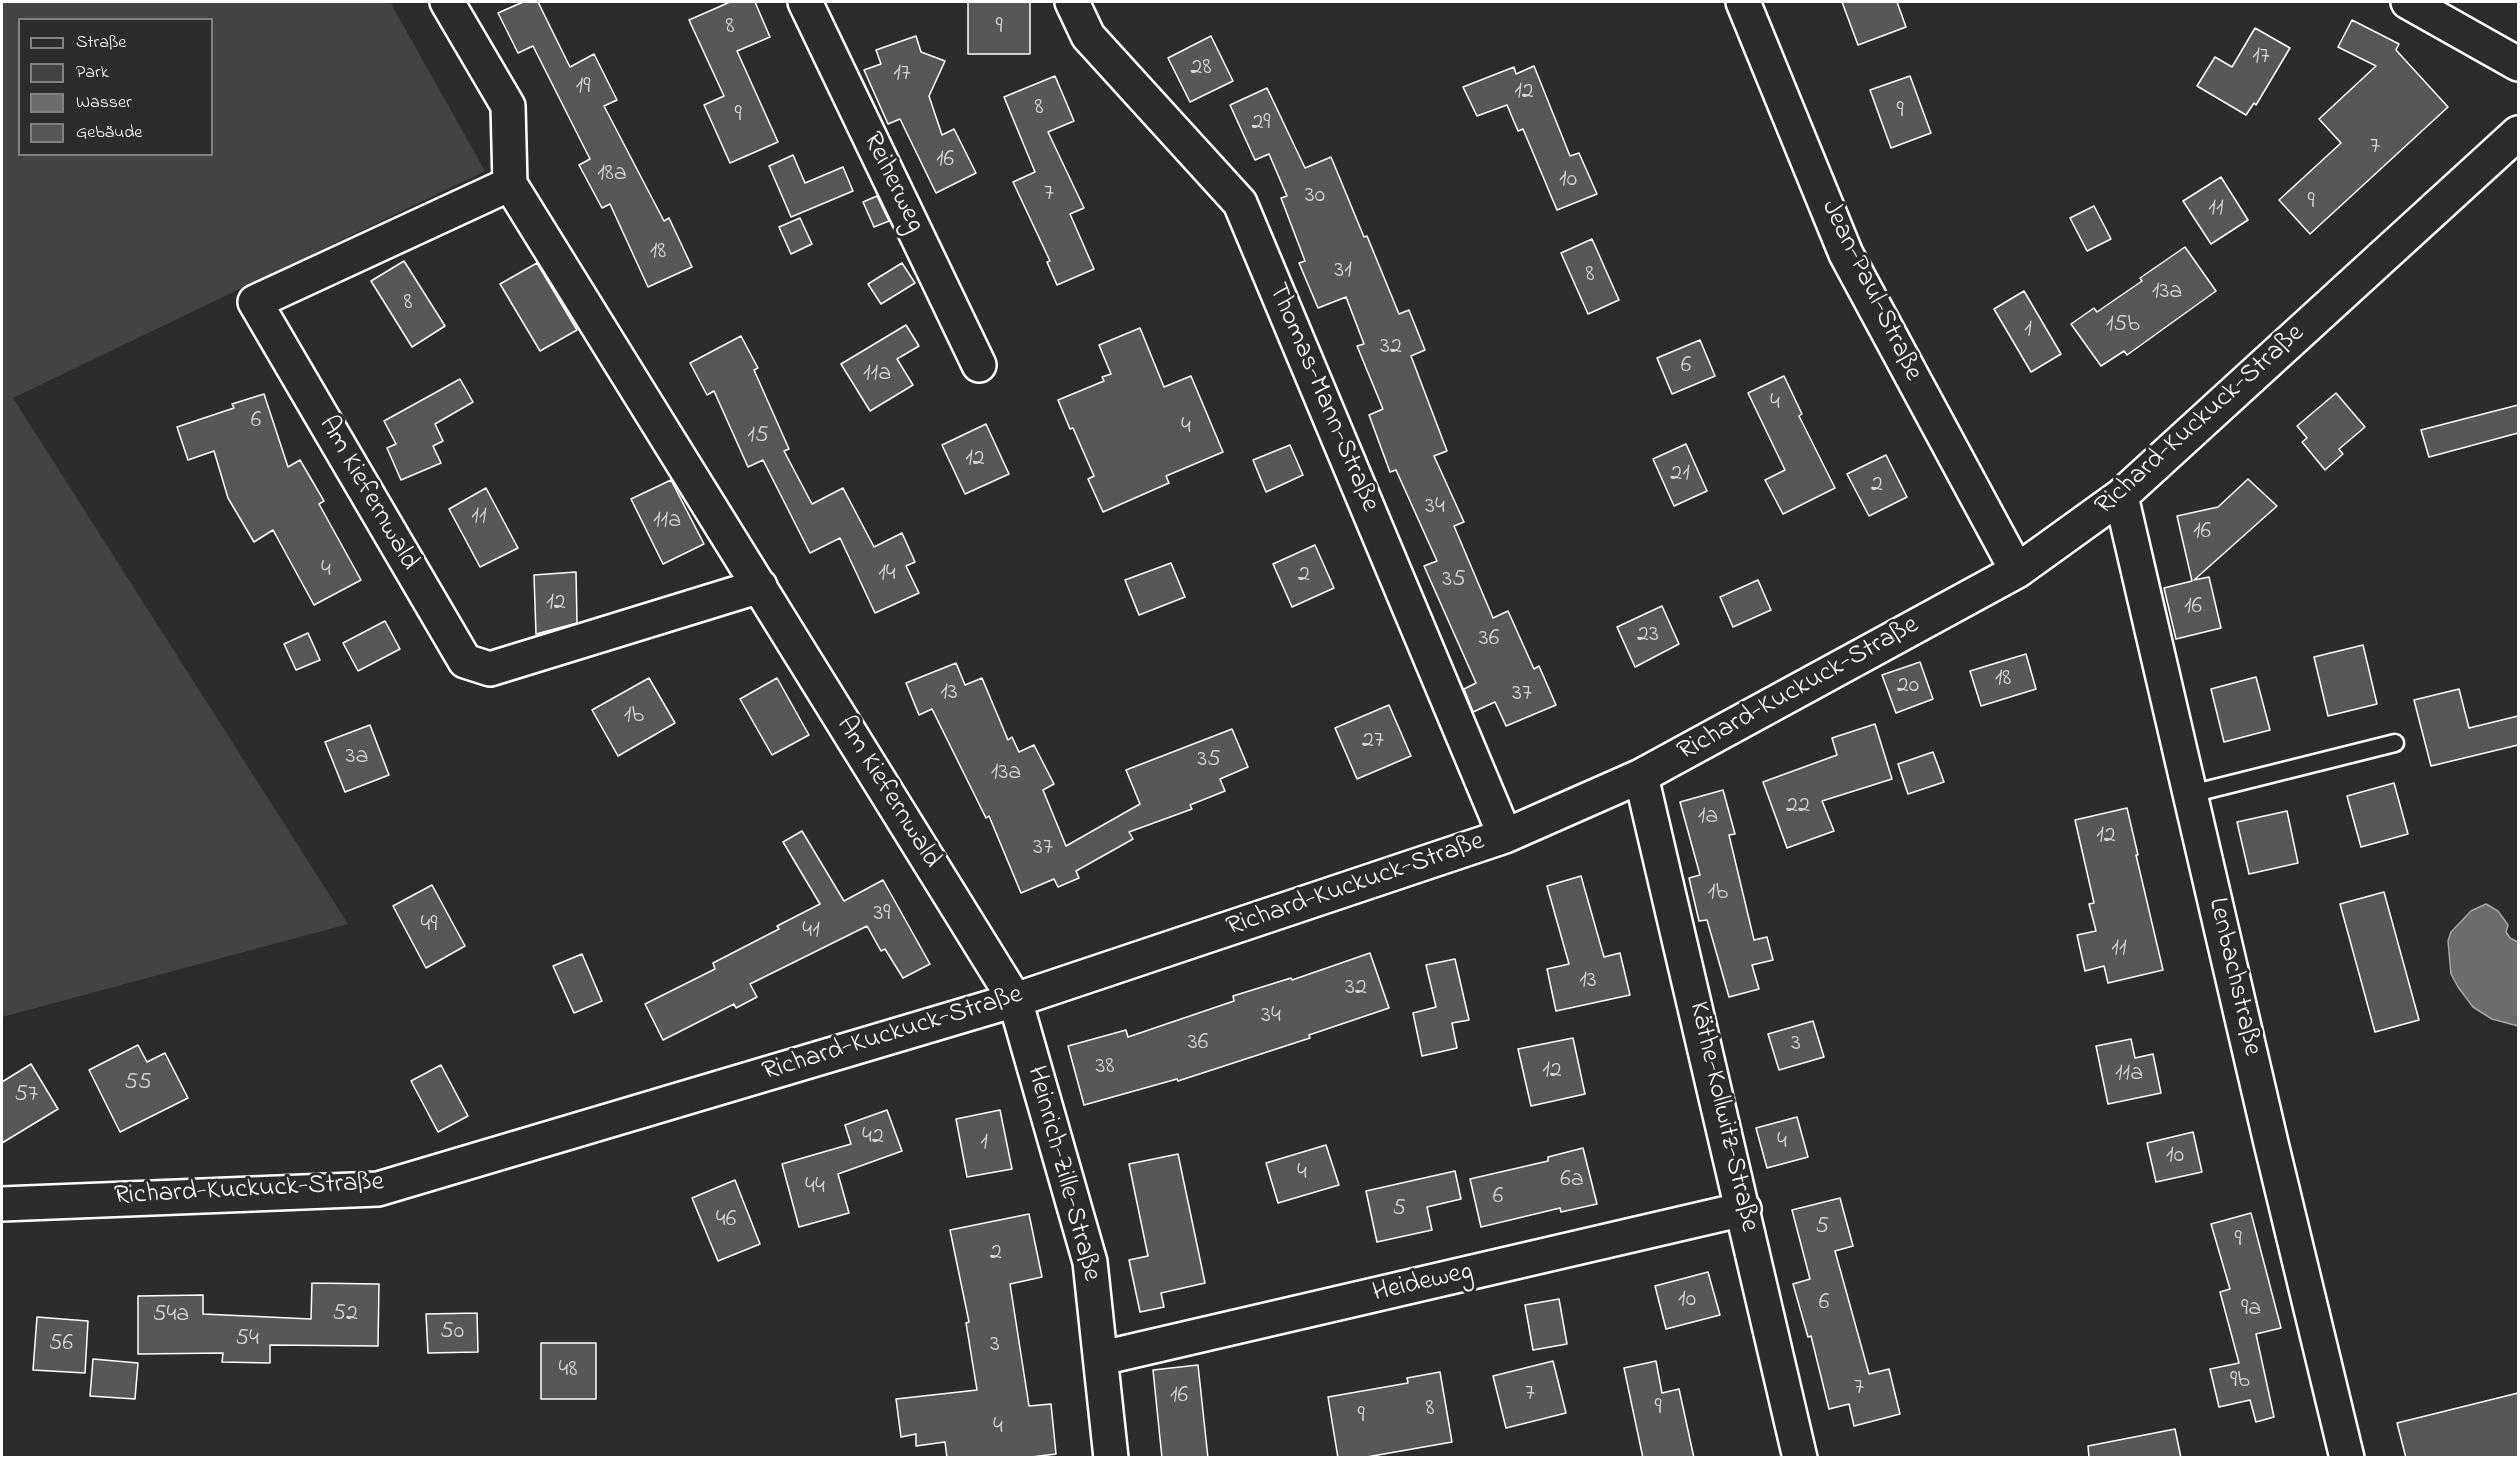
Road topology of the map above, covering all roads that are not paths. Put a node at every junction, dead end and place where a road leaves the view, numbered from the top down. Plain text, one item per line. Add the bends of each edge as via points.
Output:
1 (447, 2) edge
2 (805, 2) edge
3 (1072, 2) edge
4 (1743, 2) edge
5 (2408, 2) edge
6 (2518, 64) edge
7 (2518, 133) edge
8 (510, 184) junction
9 (979, 365) dead end
10 (2121, 496) junction
11 (2017, 571) junction
12 (760, 586) junction
13 (2395, 743) dead end
14 (1641, 776) junction
15 (2191, 794) junction
16 (1505, 836) junction
17 (1015, 1000) junction
18 (2, 1204) edge
19 (1744, 1209) junction
20 (1102, 1358) junction
21 (1111, 1458) edge
22 (1800, 1458) edge
23 (2347, 1458) edge

1 - 8 street via 508,106
2 - 9 street, Reiherweg
3 - 16 street, Thomas-Mann-Straße via 1088,36 1240,203
4 - 11 street, Jean-Paul-Straße via 1846,254
5 - 6 street
7 - 10 street, Richard-Kuckuck-Straße
8 - 12 street, Am Kiefernwald
8 - 12 street, Am Kiefernwald via 255,302 465,661 490,669
10 - 11 street, Richard-Kuckuck-Straße
10 - 15 street, Lenbachstraße
11 - 14 street, Richard-Kuckuck-Straße
12 - 17 street, Am Kiefernwald
13 - 15 lane
14 - 16 street, Richard-Kuckuck-Straße
14 - 19 street, Käthe-Kollwitz-Straße
15 - 23 street, Lenbachstraße
16 - 17 street, Richard-Kuckuck-Straße
17 - 18 street, Richard-Kuckuck-Straße via 378,1188
17 - 20 street, Heinrich-Zille-Straße via 1090,1262
19 - 20 street, Heideweg
19 - 22 street, Käthe-Kollwitz-Straße
20 - 21 street, Heinrich-Zille-Straße

